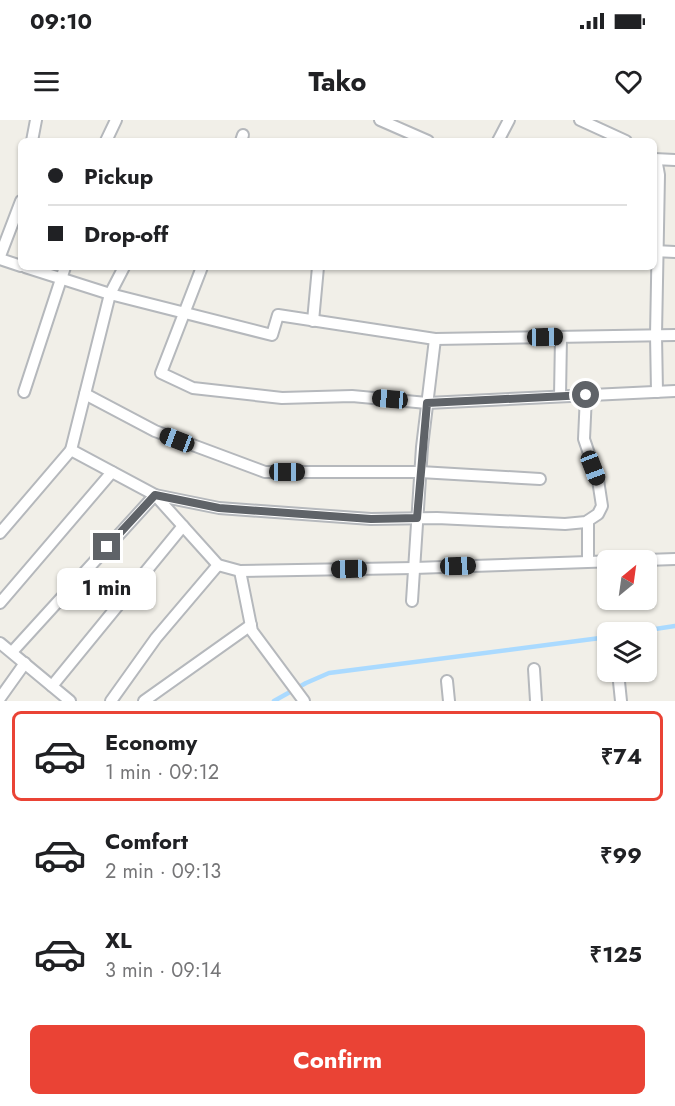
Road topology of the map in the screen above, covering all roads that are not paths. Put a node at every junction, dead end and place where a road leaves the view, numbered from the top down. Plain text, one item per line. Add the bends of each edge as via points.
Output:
1 (36, 120) edge
2 (116, 120) edge
3 (381, 120) edge
4 (509, 120) edge
5 (580, 120) edge
6 (33, 138) edge
7 (107, 138) edge
8 (421, 138) edge
9 (500, 138) edge
10 (619, 138) edge
11 (657, 159) edge
12 (675, 160) edge
13 (657, 164) edge
14 (18, 210) edge
15 (657, 226) edge
16 (657, 251) edge
17 (675, 252) edge
18 (1, 261) edge
19 (18, 265) edge
20 (34, 270) edge
21 (64, 270) edge
22 (122, 270) edge
23 (201, 270) edge
24 (318, 270) edge
25 (656, 270) edge
26 (62, 279) junction
27 (110, 294) junction
28 (184, 313) junction
29 (313, 321) junction
30 (656, 335) junction
31 (675, 335) edge
32 (561, 337) junction
33 (435, 339) junction
34 (675, 391) edge
35 (24, 392) dead end
36 (657, 392) junction
37 (85, 394) junction
38 (586, 395) junction
39 (560, 396) junction
40 (427, 403) junction
41 (71, 450) junction
42 (112, 472) junction
43 (420, 472) junction
44 (540, 479) dead end
45 (155, 495) junction
46 (417, 518) junction
47 (588, 521) junction
48 (183, 526) junction
49 (0, 533) edge
50 (675, 559) edge
51 (588, 561) junction
52 (218, 565) junction
53 (414, 568) junction
54 (240, 571) junction
55 (412, 601) dead end
56 (0, 603) edge
57 (251, 625) junction
58 (0, 643) edge
59 (12, 652) junction
60 (25, 663) junction
61 (534, 669) dead end
62 (447, 681) dead end
63 (619, 682) edge
64 (52, 687) junction
65 (0, 698) edge
66 (67, 700) edge
67 (111, 701) edge
68 (144, 701) edge
69 (304, 701) edge
70 (449, 701) edge
71 (536, 701) edge
72 (621, 701) edge

1 - 6 street
2 - 7 street
3 - 8 street
4 - 9 street
5 - 10 street
11 - 12 street
13 - 15 street
14 - 18 street
16 - 17 street
18 - 19 street
20 - 26 street
21 - 26 street
22 - 27 street
23 - 28 street
24 - 29 street
25 - 30 street
26 - 27 street
26 - 35 street
27 - 28 street
27 - 37 street
28 - 29 street via 272,335 278,315
28 - 40 street via 161,373 193,388 282,398 352,396
29 - 33 street
30 - 31 street
30 - 32 street
30 - 36 street
32 - 33 street
32 - 39 street
33 - 40 street
34 - 36 street
36 - 38 street
37 - 41 street
37 - 43 street via 155,431 265,472
38 - 39 street
38 - 47 street via 584,440 602,506
39 - 40 street
40 - 43 street
41 - 42 street
41 - 49 street
42 - 45 street
42 - 56 street
43 - 44 street
43 - 46 street
45 - 46 street via 219,508 371,519
45 - 48 street
45 - 59 street
46 - 47 street via 565,524
46 - 53 street
47 - 51 street
48 - 52 street
48 - 64 street
50 - 51 street
51 - 53 street
52 - 54 street
52 - 67 street via 156,638
53 - 54 street
53 - 55 street
54 - 57 street
57 - 68 street
57 - 69 street
58 - 59 street
59 - 60 street
60 - 64 street
60 - 65 street
61 - 71 street
62 - 70 street
63 - 72 street
64 - 66 street

